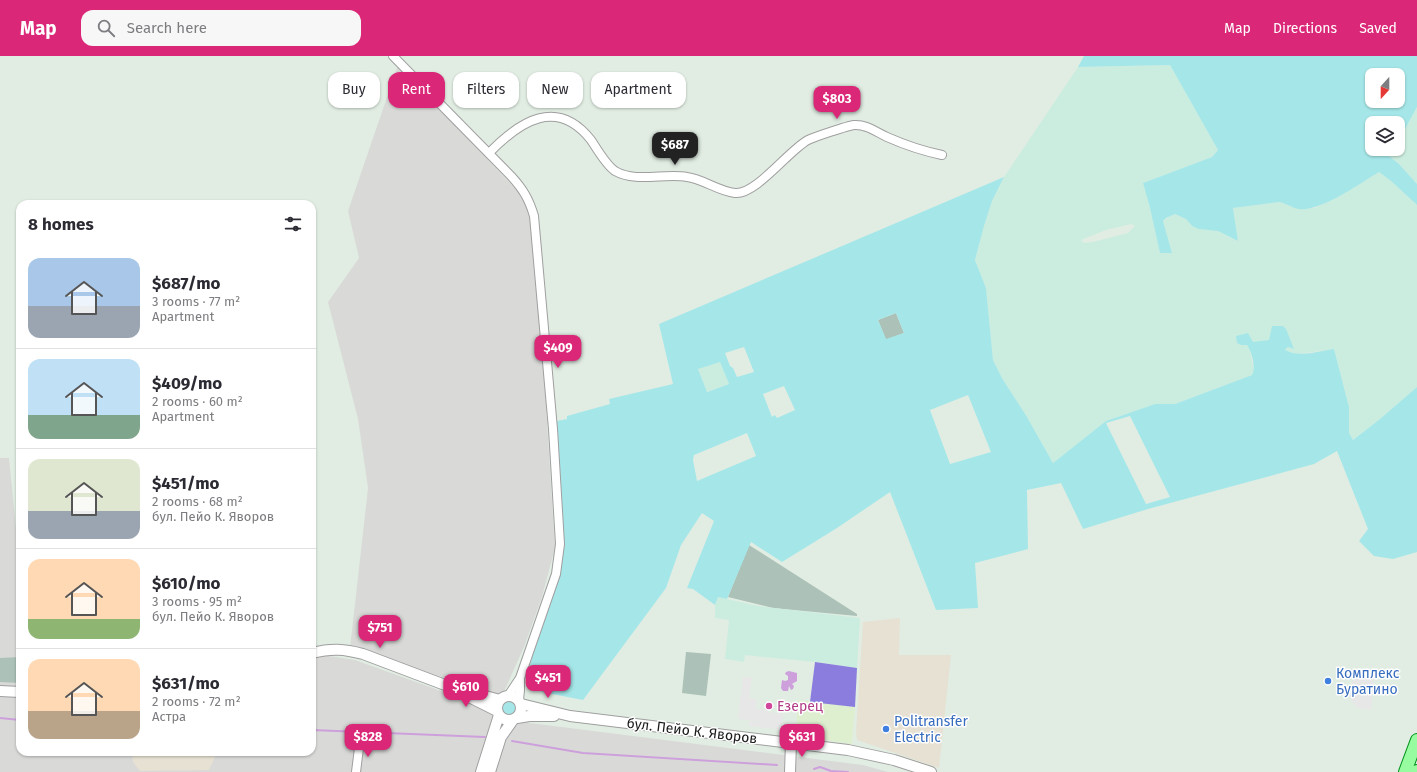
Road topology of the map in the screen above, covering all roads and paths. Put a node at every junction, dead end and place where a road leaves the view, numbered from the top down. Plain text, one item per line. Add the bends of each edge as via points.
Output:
1 (393, 56) edge
2 (489, 153) junction
3 (942, 155) dead end
4 (316, 652) edge
5 (520, 678) junction
6 (445, 685) junction
7 (0, 691) edge
8 (16, 692) edge
9 (504, 698) junction
10 (520, 702) junction
11 (498, 713) junction
12 (570, 716) junction
13 (515, 719) junction
14 (360, 740) dead end
15 (1417, 740) edge
16 (791, 743) junction
17 (356, 772) edge
18 (481, 772) edge
19 (490, 772) edge
20 (790, 772) edge
21 (930, 772) edge
22 (1405, 772) edge

1 - 2 street
2 - 3 street via 523,125 540,117 553,116 573,123 590,139 614,170 629,176 688,177 737,193 751,189 807,140 853,125 866,126 923,151
2 - 5 street via 526,195 534,216 557,486 560,544 556,574
4 - 6 street via 340,649 350,651
5 - 9 street
5 - 10 street
6 - 9 street
6 - 11 street
7 - 8 street
9 - 10 street via 516,698
9 - 11 street via 497,707
10 - 12 street, бул. Пейо К. Яворов
10 - 13 street via 521,713
11 - 13 street via 505,720
11 - 18 street
12 - 13 street, бул. Пейо К. Яворов via 529,716
12 - 16 street, бул. Пейо К. Яворов
13 - 19 street via 501,737
14 - 17 street
15 - 22 main road
16 - 20 street
16 - 21 street, бул. Пейо К. Яворов via 874,755

